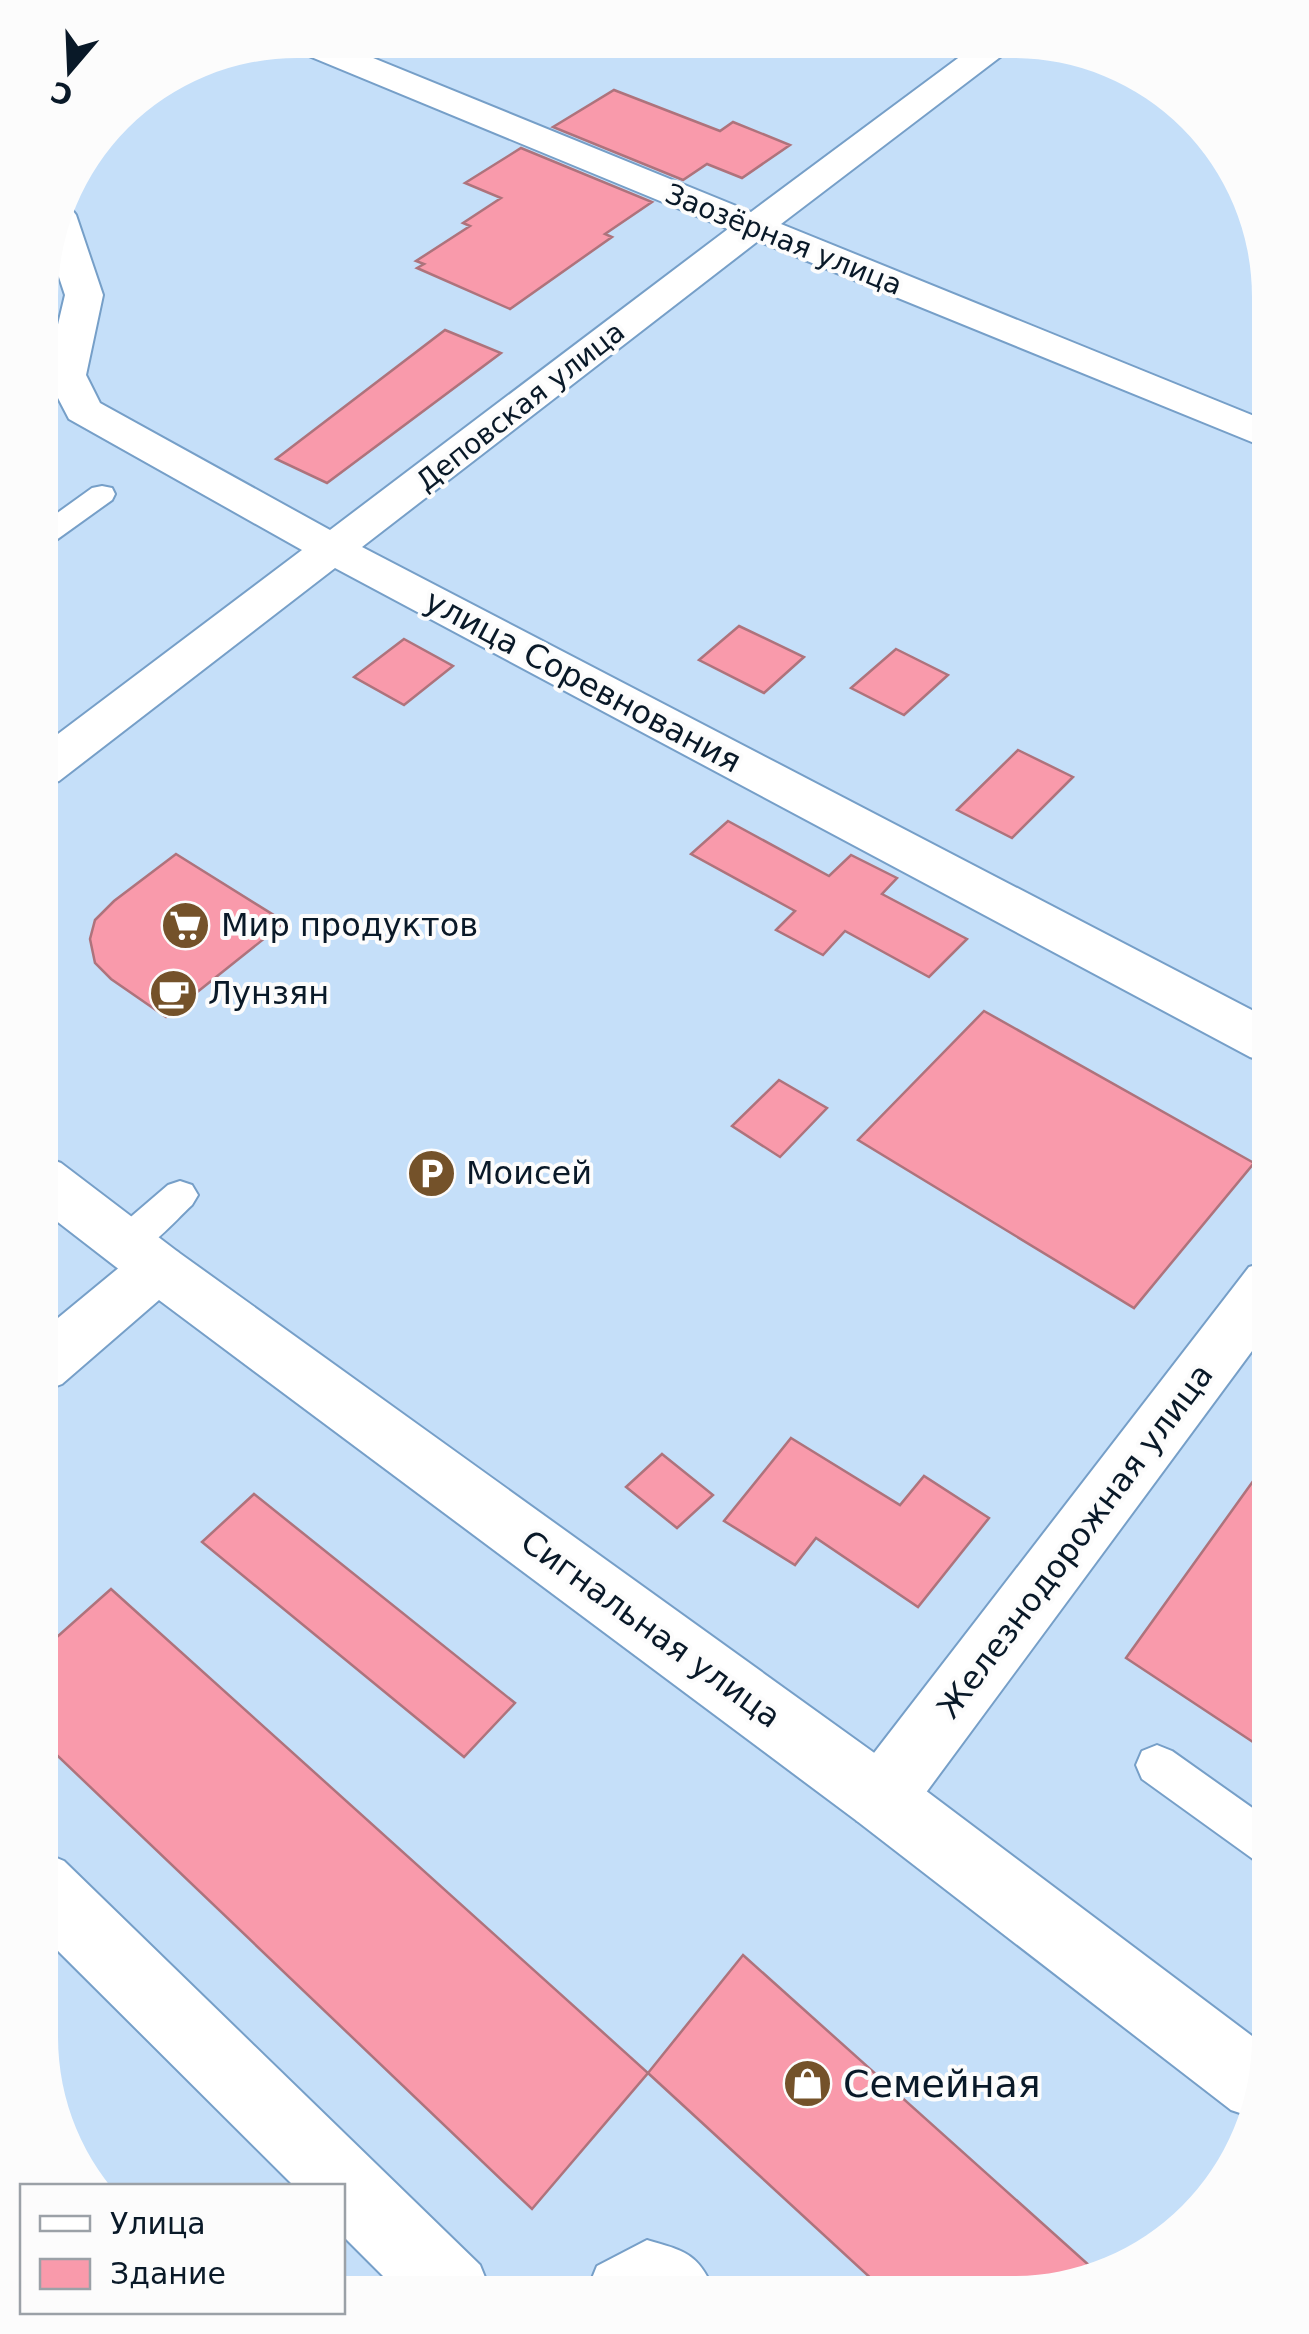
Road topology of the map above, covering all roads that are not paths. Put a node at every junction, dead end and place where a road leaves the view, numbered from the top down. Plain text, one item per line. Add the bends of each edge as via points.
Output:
1 (343, 58) edge
2 (980, 58) edge
3 (752, 226) junction
4 (65, 239) edge
5 (1252, 430) edge
6 (102, 494) dead end
7 (58, 526) edge
8 (334, 550) junction
9 (58, 758) edge
10 (1252, 1034) edge
11 (58, 1191) edge
12 (180, 1195) dead end
13 (142, 1256) junction
14 (1251, 1307) edge
15 (58, 1348) edge
16 (1157, 1764) dead end
17 (881, 1798) junction
18 (1251, 1832) edge
19 (58, 1913) edge
20 (1248, 2076) edge
21 (340, 2184) edge
22 (345, 2189) edge
23 (435, 2276) edge

1 - 3 street, Заозёрная улица
2 - 3 street, Деповская улица
3 - 5 street, Заозёрная улица
3 - 8 street, Деповская улица
4 - 8 street, улица Соревнования via 84,295 66,375 83,410
6 - 7 lane
8 - 9 street, Деповская улица
8 - 10 street, улица Соревнования
11 - 13 street, Сигнальная улица
12 - 13 lane
13 - 15 street
13 - 17 street, Сигнальная улица
14 - 17 street, Железнодорожная улица
16 - 18 lane
17 - 20 street, Сигнальная улица
19 - 21 street
22 - 23 street

